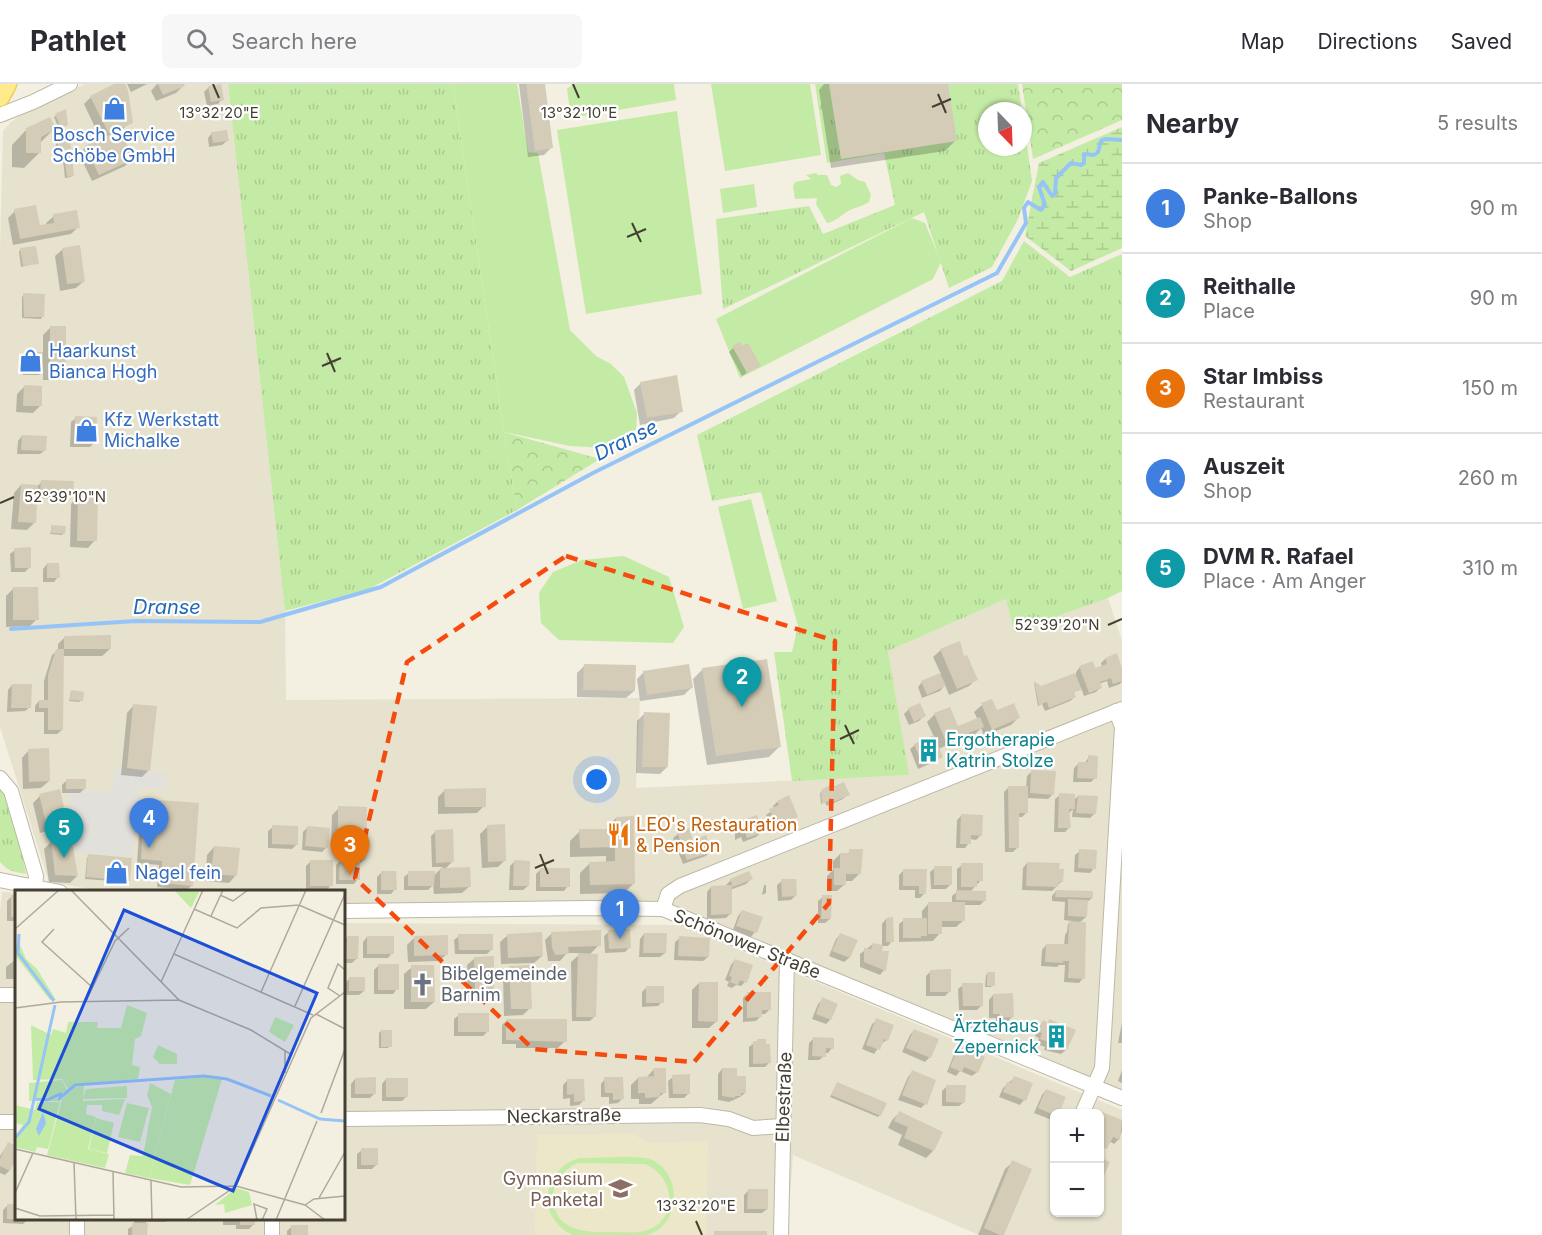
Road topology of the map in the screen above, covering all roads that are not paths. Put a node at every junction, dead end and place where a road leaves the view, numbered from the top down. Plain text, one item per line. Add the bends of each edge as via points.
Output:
1 (7, 84) edge
2 (70, 84) edge
3 (0, 97) edge
4 (0, 114) edge
5 (1119, 710) edge
6 (0, 778) edge
7 (1120, 791) edge
8 (0, 880) edge
9 (35, 886) junction
10 (55, 890) edge
11 (663, 909) junction
12 (345, 910) edge
13 (787, 959) junction
14 (2, 995) dead end
15 (15, 995) edge
16 (1094, 1086) junction
17 (1122, 1098) edge
18 (1084, 1109) edge
19 (345, 1119) edge
20 (782, 1126) junction
21 (781, 1235) edge

1 - 3 main road
2 - 4 street
5 - 7 street
5 - 11 street via 680,886 668,894
6 - 9 street via 11,791 36,876
7 - 16 street via 1102,1068
8 - 9 street
9 - 10 street
11 - 12 street, Schönower Straße
11 - 13 street, Schönower Straße
13 - 16 street, Schönower Straße
13 - 20 street, Elbestraße
14 - 15 street
16 - 17 street, Schönower Straße
16 - 18 street
19 - 20 street, Neckarstraße via 700,1115 729,1119 753,1128
20 - 21 street, Elbestraße

